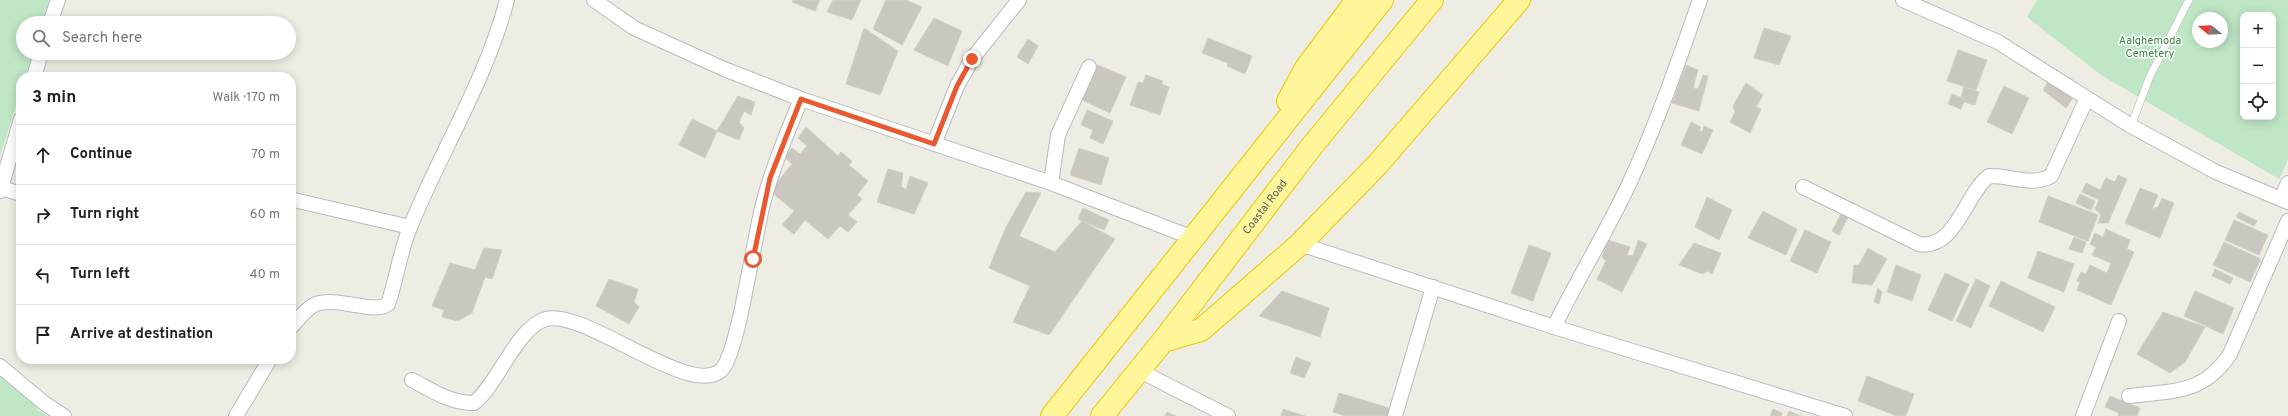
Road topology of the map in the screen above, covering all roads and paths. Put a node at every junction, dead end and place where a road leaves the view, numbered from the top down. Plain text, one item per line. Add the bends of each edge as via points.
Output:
1 (58, 0) edge
2 (507, 0) edge
3 (594, 0) edge
4 (1018, 0) edge
5 (1432, 0) edge
6 (1519, 0) edge
7 (1700, 0) edge
8 (1903, 0) edge
9 (2189, 0) edge
10 (1370, 4) edge
11 (52, 16) edge
12 (39, 60) edge
13 (1089, 67) dead end
14 (35, 72) edge
15 (2087, 98) junction
16 (801, 99) junction
17 (2131, 126) junction
18 (16, 136) edge
19 (934, 144) junction
20 (1051, 183) junction
21 (2288, 183) edge
22 (1803, 187) dead end
23 (0, 190) edge
24 (16, 193) edge
25 (296, 200) edge
26 (2285, 201) edge
27 (2288, 221) edge
28 (410, 227) junction
29 (1193, 238) junction
30 (1300, 244) junction
31 (1432, 287) junction
32 (2119, 321) dead end
33 (296, 322) edge
34 (1554, 327) junction
35 (1163, 341) junction
36 (267, 364) edge
37 (0, 366) edge
38 (1140, 371) junction
39 (412, 380) dead end
40 (2129, 396) dead end
41 (64, 416) edge
42 (236, 416) edge
43 (1052, 416) edge
44 (1102, 416) edge
45 (1228, 416) edge
46 (1395, 416) edge
47 (1845, 416) edge
48 (2083, 416) edge

1 - 11 street
2 - 28 street via 501,24 469,104 440,158
3 - 16 street via 634,28 659,40
4 - 19 street via 972,59 957,86
5 - 35 highway, Coastal Road via 1312,146
6 - 30 highway via 1378,164
7 - 34 street via 1657,123 1616,212
8 - 15 street via 1998,42
9 - 17 lane via 2150,76
10 - 29 highway via 1263,149
12 - 14 street
13 - 20 street via 1058,135
15 - 17 street
15 - 22 street via 2051,176 2043,181 2030,182 1989,176 1946,236 1935,243 1919,244
16 - 19 street
16 - 39 street via 770,178 737,330 725,365 718,373 701,376 665,364 558,317 543,320 527,330 484,394 474,403 460,403 446,398
17 - 26 street via 2216,172
18 - 23 street
19 - 20 street
20 - 29 street
21 - 26 street
23 - 24 street
25 - 28 street
27 - 40 street via 2222,367 2199,385 2185,390
28 - 33 street via 388,304 377,309 349,302 322,302 314,305
29 - 43 highway
30 - 31 street
30 - 35 highway via 1201,330
31 - 34 street
31 - 46 street
32 - 48 street
34 - 47 street
35 - 38 highway, Coastal Road
36 - 42 street
37 - 41 street via 44,403
38 - 44 highway, Coastal Road
38 - 45 street

